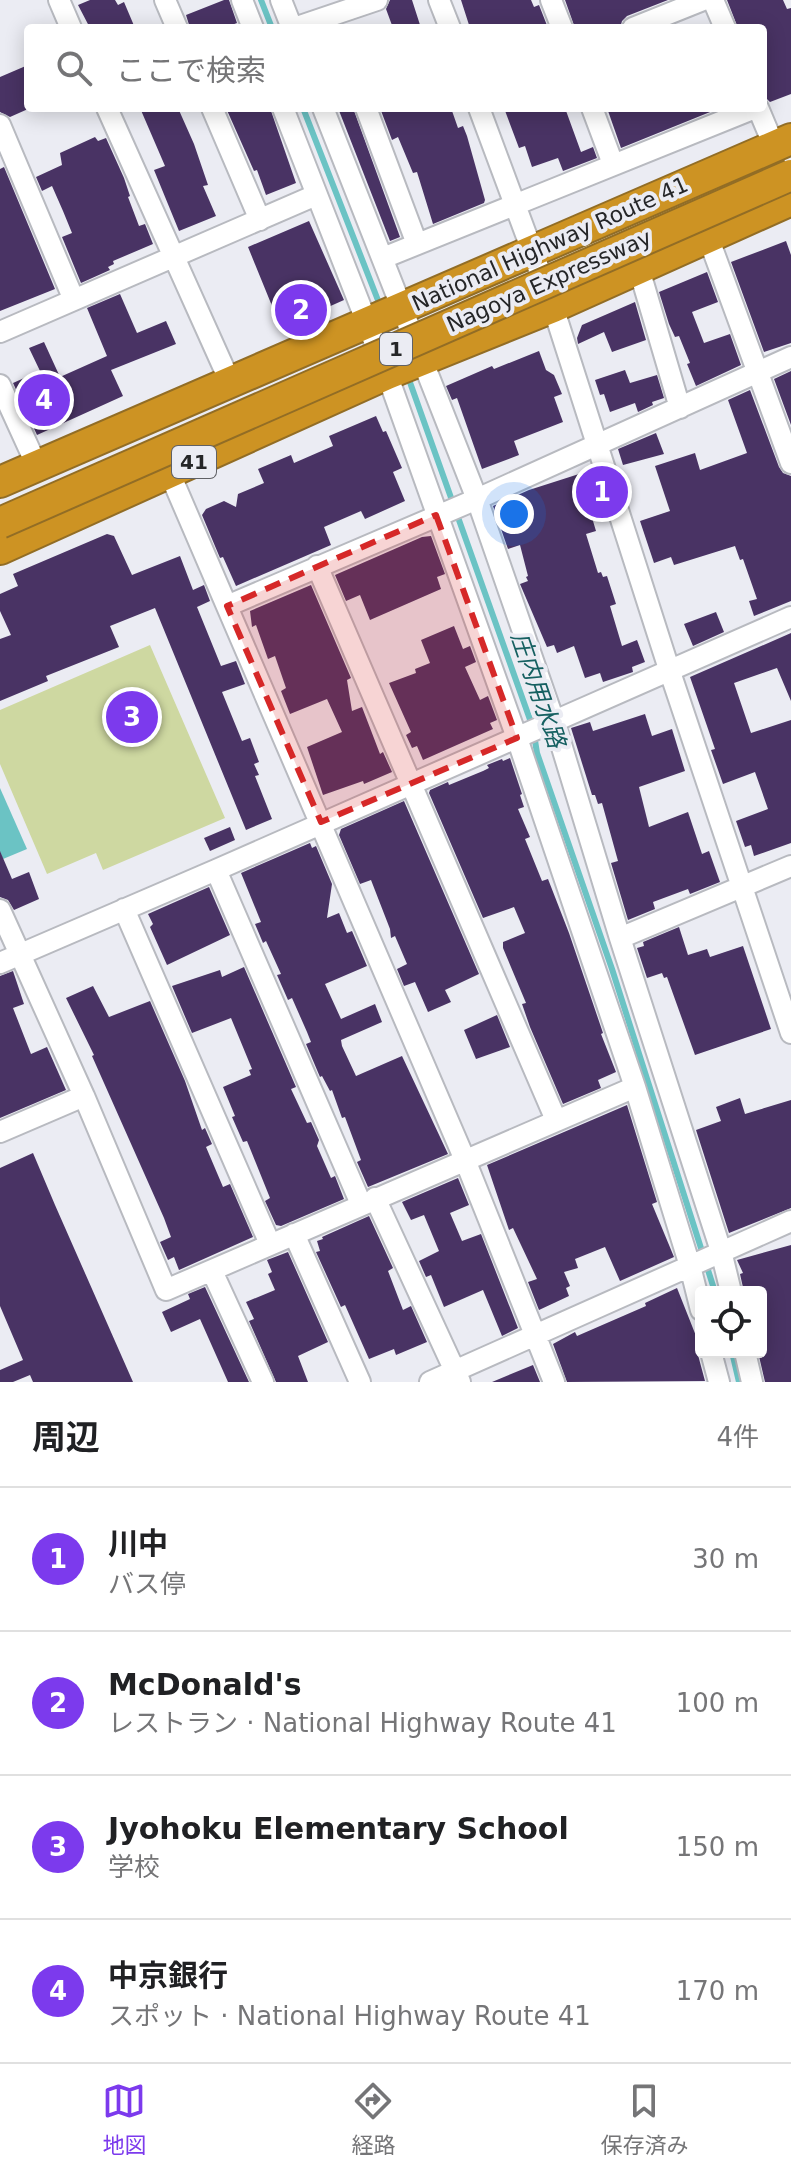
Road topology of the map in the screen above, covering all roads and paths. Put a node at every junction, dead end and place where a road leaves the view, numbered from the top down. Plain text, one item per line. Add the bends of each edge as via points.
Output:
1 (59, 0) edge
2 (165, 0) edge
3 (242, 0) edge
4 (281, 0) edge
5 (377, 0) edge
6 (439, 0) edge
7 (551, 0) edge
8 (703, 0) edge
9 (713, 0) edge
10 (331, 15) edge
11 (69, 24) edge
12 (175, 24) edge
13 (251, 24) edge
14 (291, 24) edge
15 (305, 24) edge
16 (448, 24) edge
17 (560, 24) edge
18 (643, 24) edge
19 (723, 24) edge
20 (109, 112) edge
21 (214, 112) edge
22 (285, 112) edge
23 (325, 112) edge
24 (368, 112) edge
25 (480, 112) edge
26 (598, 112) edge
27 (746, 112) edge
28 (759, 112) edge
29 (0, 125) edge
30 (785, 149) edge
31 (613, 164) junction
32 (316, 195) junction
33 (790, 196) edge
34 (515, 204) junction
35 (260, 220) junction
36 (708, 237) junction
37 (417, 244) junction
38 (533, 252) junction
39 (172, 258) junction
40 (383, 258) junction
41 (639, 269) junction
42 (398, 298) junction
43 (74, 300) junction
44 (553, 307) junction
45 (363, 314) junction
46 (0, 332) edge
47 (791, 357) edge
48 (423, 360) junction
49 (757, 372) junction
50 (387, 374) junction
51 (231, 384) junction
52 (0, 385) edge
53 (680, 408) junction
54 (598, 444) junction
55 (791, 463) edge
56 (37, 466) junction
57 (170, 474) junction
58 (0, 482) edge
59 (472, 501) junction
60 (0, 503) edge
61 (440, 514) junction
62 (0, 523) edge
63 (0, 549) edge
64 (317, 566) junction
65 (227, 606) junction
66 (791, 617) edge
67 (669, 669) junction
68 (536, 730) junction
69 (412, 784) junction
70 (321, 822) junction
71 (791, 866) edge
72 (216, 870) junction
73 (744, 886) junction
74 (124, 909) junction
75 (0, 910) edge
76 (620, 938) junction
77 (19, 954) junction
78 (0, 963) edge
79 (791, 1033) edge
80 (635, 1087) junction
81 (84, 1096) junction
82 (556, 1120) junction
83 (0, 1132) edge
84 (465, 1160) junction
85 (368, 1201) junction
86 (791, 1221) edge
87 (294, 1234) junction
88 (270, 1244) junction
89 (706, 1258) junction
90 (212, 1271) junction
91 (703, 1286) edge
92 (727, 1286) edge
93 (533, 1334) junction
94 (713, 1358) edge
95 (746, 1358) edge
96 (457, 1376) edge
97 (263, 1382) edge
98 (360, 1382) edge
99 (430, 1382) edge
100 (554, 1382) edge
101 (719, 1382) edge
102 (752, 1382) edge

1 - 11 street
2 - 12 street
3 - 13 street
4 - 14 street
5 - 10 street
6 - 16 street
7 - 17 street
8 - 18 street
9 - 19 street
10 - 15 street
20 - 39 street
21 - 35 street
22 - 32 street
23 - 40 street
24 - 37 street
25 - 34 street
26 - 31 street
27 - 31 street
28 - 30 street
29 - 43 street
30 - 38 highway, National Highway Route 41
30 - 60 highway, Nagoya Expressway / 1
31 - 34 street
32 - 35 street
32 - 45 street
33 - 36 highway, 41
33 - 62 highway, Nagoya Expressway / 1, bridge
34 - 37 street
34 - 38 street
35 - 39 street
36 - 41 highway, 41
36 - 49 street
37 - 40 street
38 - 42 highway, National Highway Route 41
38 - 44 street
39 - 43 street
39 - 51 street
40 - 42 street
41 - 44 highway, 41
41 - 53 street
42 - 45 highway, National Highway Route 41
42 - 48 street
43 - 46 street
44 - 48 highway, 41
44 - 54 street
45 - 50 street
45 - 51 highway, National Highway Route 41
47 - 49 street
48 - 50 highway, 41
48 - 59 street
49 - 53 street
49 - 55 street
50 - 57 highway, 41
50 - 61 street
51 - 56 highway, National Highway Route 41
52 - 56 street
53 - 54 street
54 - 59 street
54 - 67 street
56 - 58 highway, National Highway Route 41
57 - 63 highway, 41
57 - 65 street
59 - 61 street
59 - 68 street
61 - 64 street
61 - 68 street
64 - 65 street
64 - 69 street
65 - 70 street
66 - 67 street
67 - 68 street
67 - 73 street
68 - 69 street
68 - 76 street
68 - 80 street
69 - 70 street
69 - 82 street
70 - 72 street
70 - 84 street
71 - 73 street
72 - 74 street
72 - 85 street
73 - 76 street
73 - 79 street
74 - 77 street
74 - 88 street
75 - 77 street
76 - 89 street
77 - 78 street
77 - 81 street
80 - 82 street
80 - 89 street
81 - 83 street
81 - 90 street via 166,1290
82 - 84 street
84 - 85 street
84 - 93 street
85 - 87 street
85 - 96 street
86 - 89 street
87 - 88 street
87 - 98 street
88 - 90 street
89 - 91 street
89 - 92 street
89 - 93 street
90 - 97 street
93 - 96 street
93 - 100 street
94 - 101 street
95 - 102 street
96 - 99 street

